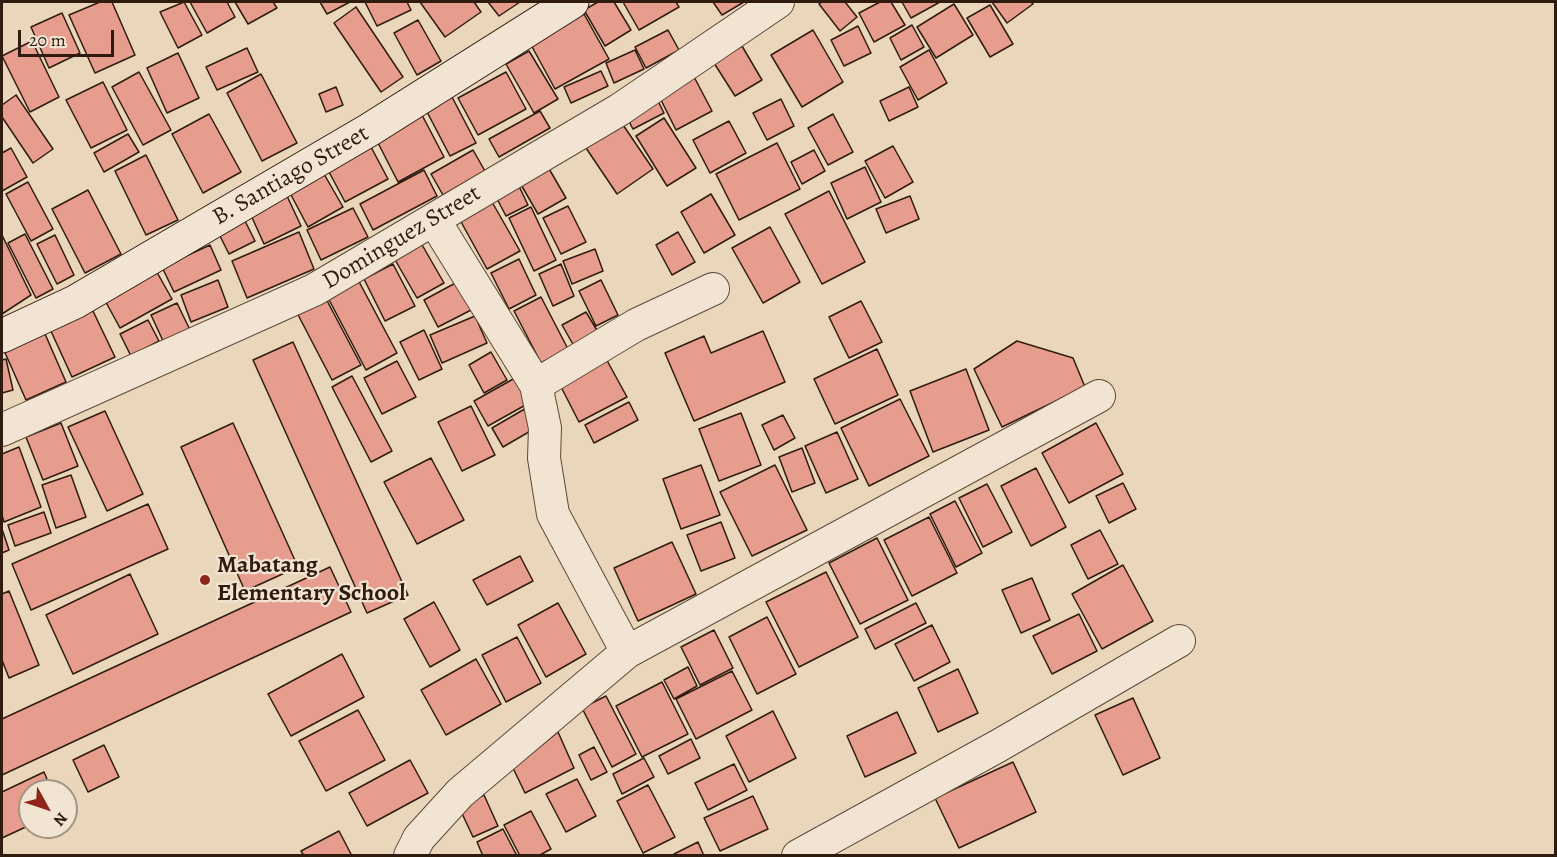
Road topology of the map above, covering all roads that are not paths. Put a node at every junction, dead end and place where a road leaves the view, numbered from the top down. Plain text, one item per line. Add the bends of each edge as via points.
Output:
1 (572, 2) edge
2 (778, 2) edge
3 (434, 220) junction
4 (713, 289) dead end
5 (2, 336) edge
6 (536, 385) junction
7 (1099, 396) dead end
8 (2, 430) edge
9 (1179, 641) dead end
10 (627, 652) junction
11 (410, 855) edge
12 (798, 855) edge

1 - 5 main road, B. Santiago Street via 359,136 75,302
2 - 3 street, Dominguez Street via 619,110
3 - 6 street
3 - 8 street, Dominguez Street via 314,290
4 - 6 street via 636,325
6 - 10 street via 545,428 544,458 553,514
7 - 10 street
9 - 12 street via 988,752
10 - 11 street via 460,793 419,838

